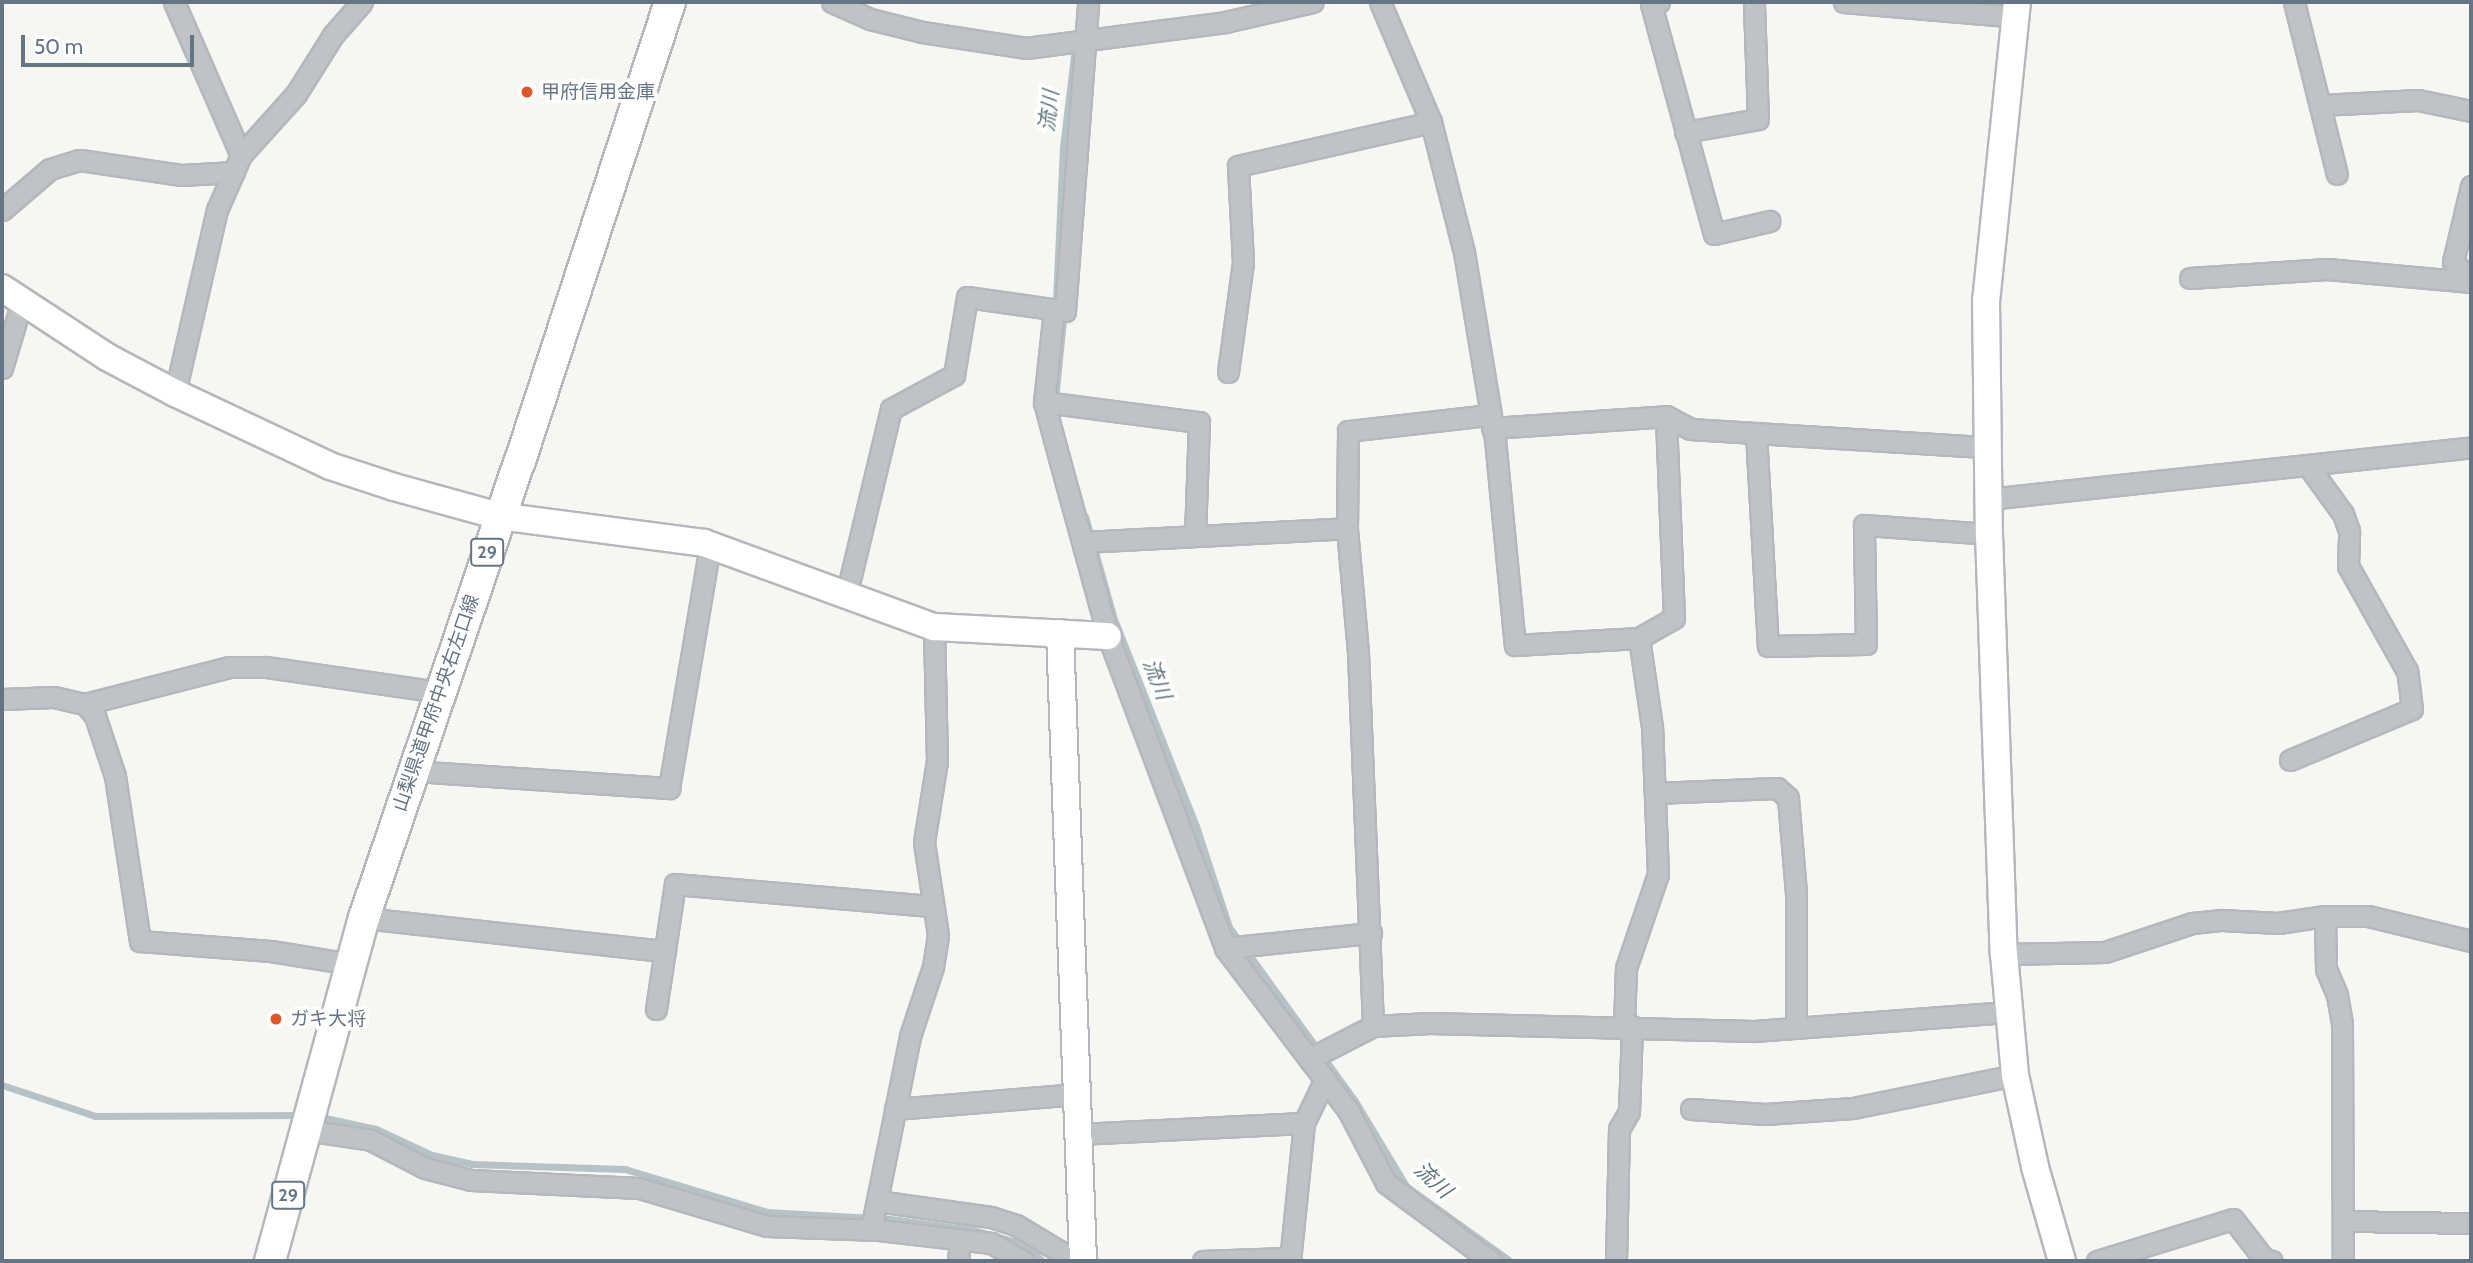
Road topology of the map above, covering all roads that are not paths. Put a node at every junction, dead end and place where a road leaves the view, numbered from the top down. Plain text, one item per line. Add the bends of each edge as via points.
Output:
1 (174, 2) edge
2 (362, 2) edge
3 (670, 2) edge
4 (832, 2) edge
5 (1088, 2) edge
6 (1313, 2) edge
7 (1380, 2) edge
8 (1659, 2) edge
9 (1754, 2) edge
10 (1844, 2) edge
11 (2294, 2) edge
12 (2017, 9) edge
13 (1086, 41) junction
14 (2320, 105) junction
15 (2471, 111) edge
16 (1431, 121) junction
17 (1685, 132) junction
18 (237, 163) junction
19 (2337, 174) dead end
20 (2471, 186) edge
21 (2, 210) edge
22 (1769, 221) dead end
23 (2190, 278) dead end
24 (2471, 281) edge
25 (12, 295) edge
26 (1054, 310) junction
27 (2, 368) edge
28 (1228, 372) dead end
29 (175, 393) junction
30 (1044, 402) junction
31 (1666, 416) junction
32 (1490, 422) junction
33 (1756, 433) junction
34 (1987, 447) junction
35 (2471, 447) edge
36 (2309, 467) junction
37 (1988, 499) junction
38 (499, 516) junction
39 (1347, 528) junction
40 (1989, 534) junction
41 (1195, 536) junction
42 (1083, 542) junction
43 (710, 545) junction
44 (847, 593) junction
45 (934, 627) junction
46 (1060, 634) junction
47 (1108, 636) junction
48 (1639, 638) junction
49 (439, 692) junction
50 (2, 699) edge
51 (85, 704) junction
52 (2290, 760) dead end
53 (413, 771) junction
54 (1655, 793) junction
55 (933, 906) junction
56 (2325, 916) junction
57 (364, 918) junction
58 (1371, 933) junction
59 (2471, 941) edge
60 (1225, 948) junction
61 (665, 951) junction
62 (2004, 954) junction
63 (350, 964) junction
64 (656, 1009) dead end
65 (2008, 1012) junction
66 (1628, 1025) junction
67 (1373, 1026) junction
68 (1796, 1027) junction
69 (1309, 1059) junction
70 (2015, 1074) junction
71 (1325, 1079) junction
72 (1077, 1094) junction
73 (895, 1109) junction
74 (1691, 1110) dead end
75 (308, 1121) junction
76 (1304, 1123) junction
77 (1079, 1133) junction
78 (877, 1202) junction
79 (2343, 1221) junction
80 (2471, 1223) edge
81 (871, 1229) junction
82 (960, 1240) junction
83 (1291, 1260) edge
84 (270, 1261) edge
85 (958, 1261) edge
86 (1024, 1261) edge
87 (1076, 1261) edge
88 (1083, 1261) edge
89 (1203, 1261) edge
90 (1491, 1261) edge
91 (1616, 1261) edge
92 (2062, 1261) edge
93 (2097, 1261) edge
94 (2272, 1261) edge
95 (2343, 1261) edge

1 - 18 street
2 - 18 street via 333,35 296,94
3 - 38 main road, 山梨県道甲府中央右左口線 / 29
4 - 13 street via 870,19 982,45 1026,48
5 - 13 street
6 - 13 street via 1225,22
7 - 16 street
8 - 17 street via 1651,4
9 - 17 street via 1758,119
10 - 12 street
11 - 14 street
12 - 34 street via 1986,300
13 - 26 street via 1075,137 1076,202 1065,311
14 - 15 street via 2418,100
14 - 19 street
16 - 28 street via 1238,166 1243,262
16 - 32 street via 1464,252
17 - 22 street via 1714,234
18 - 21 street via 182,175 80,160 50,169
18 - 29 street via 217,210
20 - 24 street via 2453,262
23 - 24 street via 2327,269
25 - 27 street
25 - 29 street via 107,357
26 - 30 street
26 - 44 street via 967,297 954,375 891,409
29 - 38 street via 330,466
30 - 41 street via 1199,422
30 - 42 street
31 - 32 street
31 - 33 street via 1690,429
31 - 48 street via 1674,618
32 - 39 street via 1348,430
32 - 48 street via 1515,645
33 - 34 street
33 - 40 street via 1768,646 1866,644 1864,526
34 - 37 street
35 - 36 street
36 - 37 street
36 - 52 street via 2343,514 2349,531 2348,566 2407,671 2412,709
37 - 40 street
38 - 43 street
38 - 49 main road, 山梨県道甲府中央右左口線 / 29
39 - 41 street
39 - 58 street via 1358,652
40 - 62 street
41 - 42 street
42 - 47 street
43 - 44 street
43 - 53 street via 668,788
44 - 45 street
45 - 46 street
45 - 55 street via 937,761 924,842
46 - 47 street
46 - 72 street
47 - 60 street
48 - 54 street via 1652,727
49 - 51 street via 265,667 229,667
49 - 53 main road, 山梨県道甲府中央右左口線 / 29
50 - 51 street via 54,697
51 - 63 street via 105,740 115,776 141,941 271,951
53 - 57 main road, 山梨県道甲府中央右左口線 / 29
54 - 66 street via 1658,874 1626,968
54 - 68 street via 1777,788 1788,798 1796,894
55 - 61 street via 674,884
55 - 73 street via 938,935 933,967 910,1036
56 - 59 street via 2368,916
56 - 62 street via 2278,923 2222,919 2192,923 2105,953
56 - 79 street via 2326,969 2342,1024
57 - 61 street
57 - 63 main road, 山梨県道甲府中央右左口線 / 29
58 - 60 street
58 - 67 street
60 - 69 street
61 - 64 street
62 - 65 street
63 - 75 main road, 山梨県道甲府中央右左口線 / 29
65 - 68 street
65 - 70 street
66 - 67 street
66 - 68 street via 1754,1031
66 - 91 street via 1629,1112 1619,1129
67 - 69 street
69 - 71 street
70 - 74 street via 1853,1108 1765,1114
70 - 92 street
71 - 76 street
71 - 90 street via 1348,1110 1387,1183
72 - 73 street
72 - 77 street
73 - 78 street
75 - 81 street via 371,1140 425,1168 471,1180 639,1188 767,1226
75 - 84 main road, 29
76 - 77 street
76 - 83 street
77 - 88 street
78 - 81 street
78 - 87 street via 991,1217 1016,1225
79 - 80 street
79 - 95 street
81 - 82 street
82 - 85 street
82 - 86 street via 991,1243
83 - 89 street
93 - 94 street via 2232,1219 2264,1259

